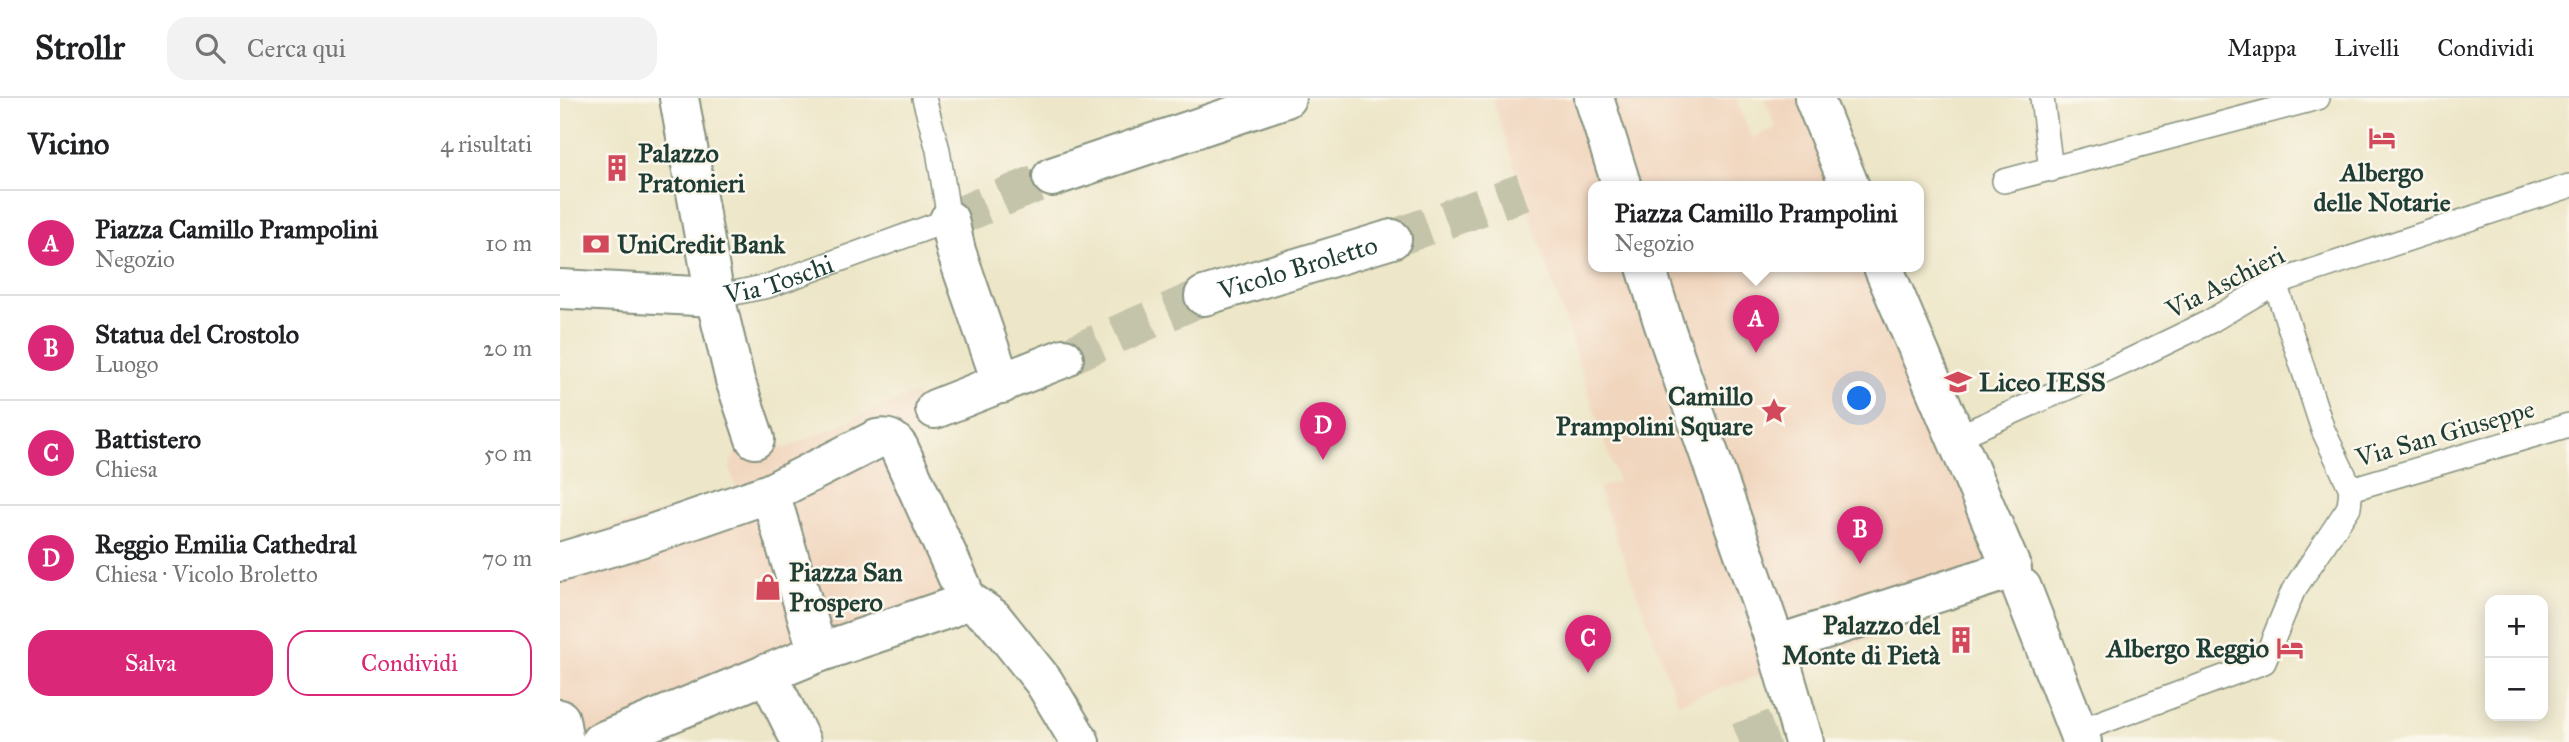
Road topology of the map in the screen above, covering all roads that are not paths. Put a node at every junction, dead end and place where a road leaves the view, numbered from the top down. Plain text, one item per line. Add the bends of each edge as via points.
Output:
1 (679, 98) edge
2 (925, 98) edge
3 (1286, 98) edge
4 (1594, 98) edge
5 (1814, 98) edge
6 (2042, 98) edge
7 (2318, 98) edge
8 (2051, 170) junction
9 (1052, 177) tunnel mouth
10 (1620, 181) edge
11 (1848, 181) edge
12 (2004, 181) dead end
13 (2569, 186) edge
14 (949, 220) junction
15 (1392, 239) tunnel mouth
16 (1648, 272) edge
17 (1885, 272) edge
18 (2275, 283) junction
19 (560, 289) edge
20 (1204, 296) tunnel mouth
21 (715, 297) junction
22 (1064, 358) tunnel mouth
23 (1002, 384) junction
24 (935, 410) dead end
25 (2569, 425) edge
26 (1955, 438) junction
27 (755, 439) dead end
28 (2351, 489) junction
29 (770, 493) junction
30 (560, 562) edge
31 (2017, 578) junction
32 (963, 597) junction
33 (1776, 645) junction
34 (818, 653) junction
35 (767, 673) junction
36 (560, 719) edge
37 (1795, 727) edge
38 (2080, 736) edge
39 (564, 742) edge
40 (600, 742) edge
41 (801, 742) edge
42 (1080, 742) edge

1 - 21 street
2 - 14 lane
3 - 9 street
4 - 10 street
5 - 11 street
6 - 8 lane
7 - 8 lane
8 - 12 lane
13 - 18 lane, Via Aschieri
14 - 21 lane, Via Toschi via 768,286
14 - 23 street
15 - 20 street, Vicolo Broletto
16 - 33 street
17 - 26 street
18 - 26 lane, Via Aschieri via 2186,334
18 - 28 lane via 2323,429
19 - 21 street, Via Toschi
21 - 27 street
22 - 23 street
23 - 24 street
25 - 28 lane, Via San Giuseppe
26 - 31 street
28 - 38 lane, Via San Giuseppe via 2349,507 2293,591 2264,662
29 - 30 street
29 - 32 street via 877,439 890,438 899,448 961,582
29 - 34 street
31 - 33 street
31 - 38 street
32 - 34 street via 950,608
32 - 42 street via 993,618 1044,682
33 - 37 street
34 - 35 street
35 - 40 street
35 - 41 street
36 - 39 street

